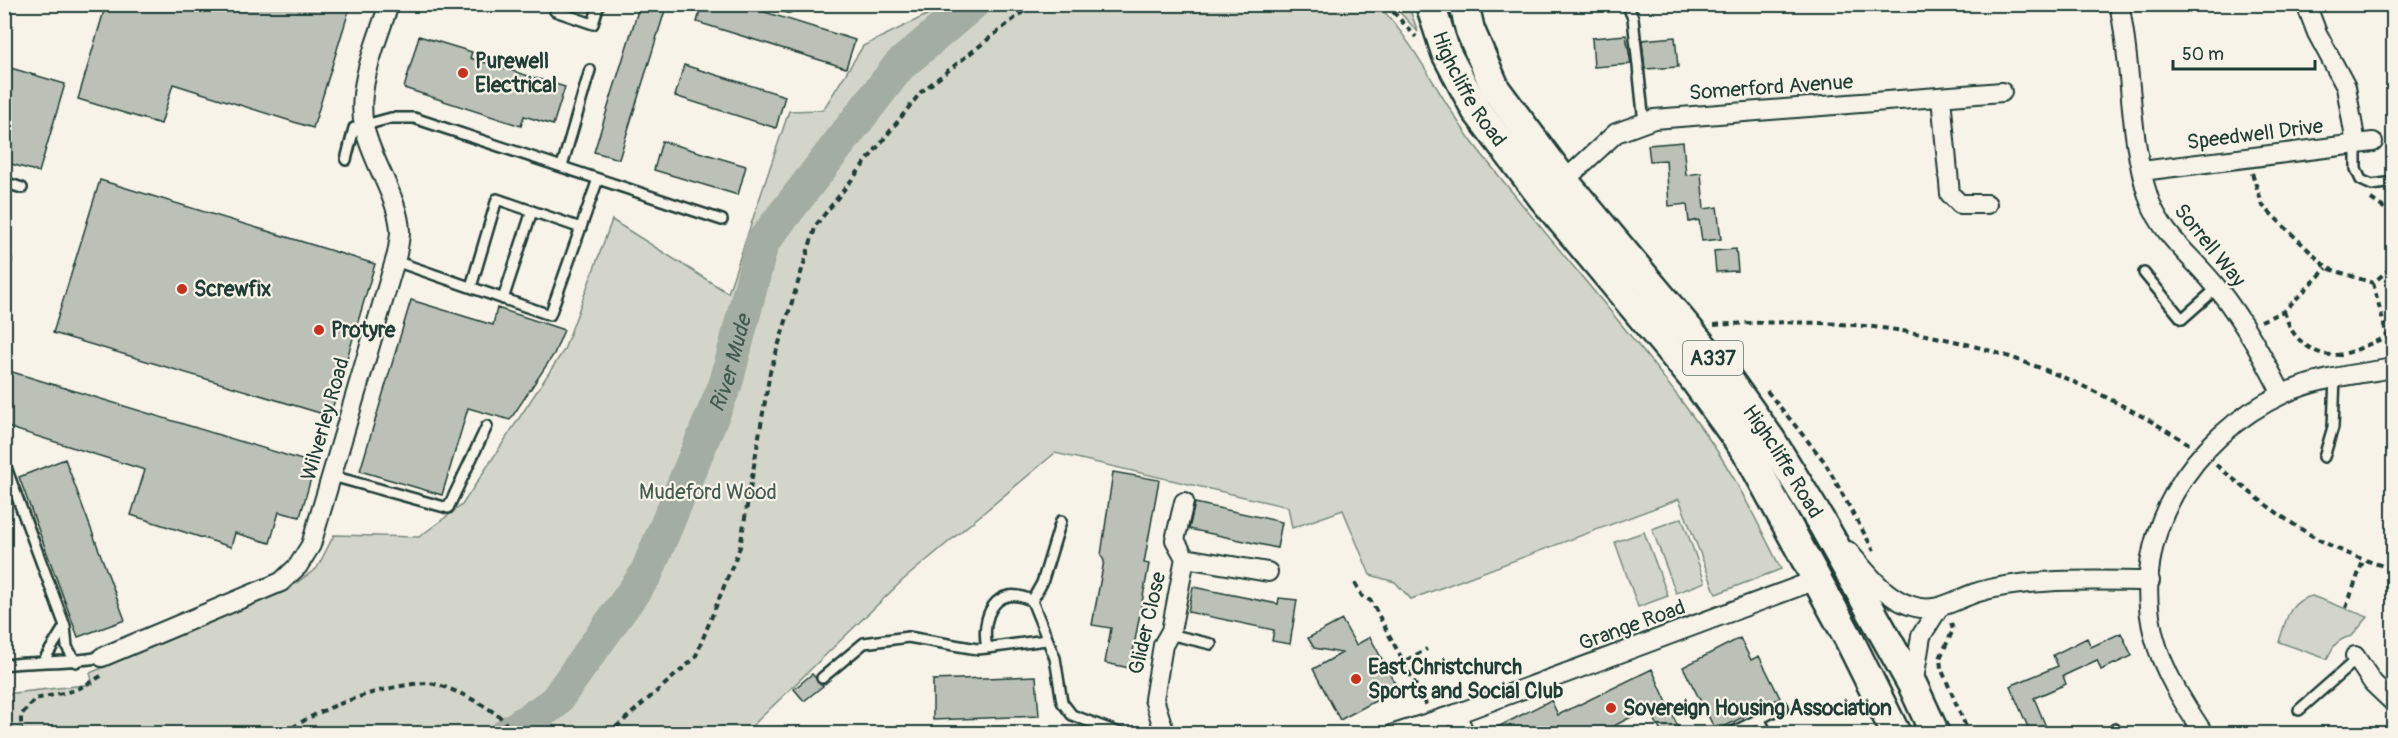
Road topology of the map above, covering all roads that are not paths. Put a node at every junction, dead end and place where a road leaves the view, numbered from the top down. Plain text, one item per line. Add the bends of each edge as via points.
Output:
1 (389, 4) edge
2 (599, 4) edge
3 (1430, 4) edge
4 (1464, 4) edge
5 (1626, 4) edge
6 (2119, 4) edge
7 (2306, 4) edge
8 (555, 10) dead end
9 (590, 70) dead end
10 (2002, 92) dead end
11 (1941, 97) junction
12 (1644, 123) junction
13 (363, 124) junction
14 (2365, 143) junction
15 (346, 160) dead end
16 (562, 166) junction
17 (2142, 171) junction
18 (598, 179) junction
19 (1564, 181) junction
20 (4, 182) edge
21 (2394, 183) edge
22 (22, 188) dead end
23 (1987, 204) dead end
24 (532, 211) junction
25 (722, 220) dead end
26 (581, 228) junction
27 (395, 261) junction
28 (2144, 273) dead end
29 (471, 287) junction
30 (2217, 288) junction
31 (503, 298) junction
32 (2394, 368) edge
33 (2335, 377) junction
34 (2282, 394) junction
35 (487, 426) dead end
36 (2324, 457) dead end
37 (4, 462) edge
38 (332, 476) junction
39 (1184, 502) dead end
40 (1061, 521) dead end
41 (1824, 525) junction
42 (1185, 558) junction
43 (1268, 572) dead end
44 (1816, 580) junction
45 (2150, 581) junction
46 (1032, 601) junction
47 (1940, 608) junction
48 (65, 626) junction
49 (1169, 634) junction
50 (1046, 640) junction
51 (1211, 644) dead end
52 (987, 648) junction
53 (2356, 658) joint
54 (44, 660) junction
55 (76, 662) junction
56 (105, 664) joint
57 (4, 665) edge
58 (822, 678) dead end
59 (1912, 686) junction
60 (2394, 703) edge
61 (1783, 707) dead end
62 (2299, 710) dead end
63 (1456, 714) junction
64 (1759, 718) junction
65 (1122, 734) edge
66 (1165, 734) edge
67 (1394, 734) edge
68 (1465, 734) edge
69 (1729, 734) edge
70 (1767, 734) edge
71 (1896, 734) edge
72 (1935, 734) edge
73 (2204, 734) edge

1 - 13 street, Wilverley Road via 364,88
2 - 8 lane via 594,24
3 - 44 main road, Highcliffe Road / A337 via 1446,53 1476,110 1543,198 1701,388 1749,455
4 - 19 main road, Highcliffe Road / A337 via 1470,30 1496,90
5 - 12 lane via 1633,18
6 - 17 street, Sorrell Way
7 - 14 street via 2346,87
9 - 16 lane
10 - 11 street, Somerford Avenue
11 - 12 street, Somerford Avenue via 1654,119
11 - 23 street via 1950,194 1960,204
12 - 19 street, Somerford Avenue via 1616,133
13 - 15 lane via 354,128
13 - 16 lane via 414,118
13 - 27 street, Wilverley Road via 400,230
14 - 17 street, Speedwell Drive
14 - 21 lane via 2356,170 2361,180 2372,185
16 - 18 lane
17 - 30 street, Sorrell Way via 2162,226
18 - 25 lane
18 - 26 lane
19 - 41 main road, Highcliffe Road / A337 via 1715,361
20 - 22 lane
24 - 26 lane
24 - 29 lane via 497,200
24 - 31 lane
26 - 31 lane via 550,315
27 - 29 lane
27 - 38 street, Wilverley Road
28 - 30 lane via 2182,319
29 - 31 lane
30 - 34 street, Sorrell Way via 2246,327
32 - 33 street
33 - 34 street
33 - 36 lane via 2333,427
34 - 45 street via 2201,453 2166,506 2155,536
35 - 38 lane via 448,508
37 - 48 lane
38 - 56 street, Wilverley Road via 311,545 298,566 281,582
39 - 42 street, Glider Close via 1175,540
40 - 46 lane via 1042,583
41 - 47 street via 1884,591 1910,606
41 - 59 main road, Highcliffe Road / A337
42 - 43 street, Glider Close
42 - 49 street, Glider Close
44 - 63 street, Grange Road
44 - 71 main road, Highcliffe Road / A337
45 - 47 street via 2048,581 1976,593
45 - 73 street via 2154,637 2177,690
46 - 50 lane
46 - 52 lane via 1013,594 994,604 987,619
47 - 59 street via 1921,636
48 - 54 lane
48 - 55 lane via 66,647
49 - 51 lane
49 - 66 street, Glider Close via 1163,645 1154,699
50 - 52 lane
50 - 65 lane via 1055,658 1062,702 1072,716
52 - 58 lane via 977,650 908,637 864,643
53 - 60 street via 2373,683
53 - 62 lane
54 - 55 lane
54 - 57 lane
55 - 56 lane
59 - 72 main road, Highcliffe Road / A337
61 - 64 lane
63 - 67 street, Grange Road
63 - 68 street
64 - 69 lane
64 - 70 lane

